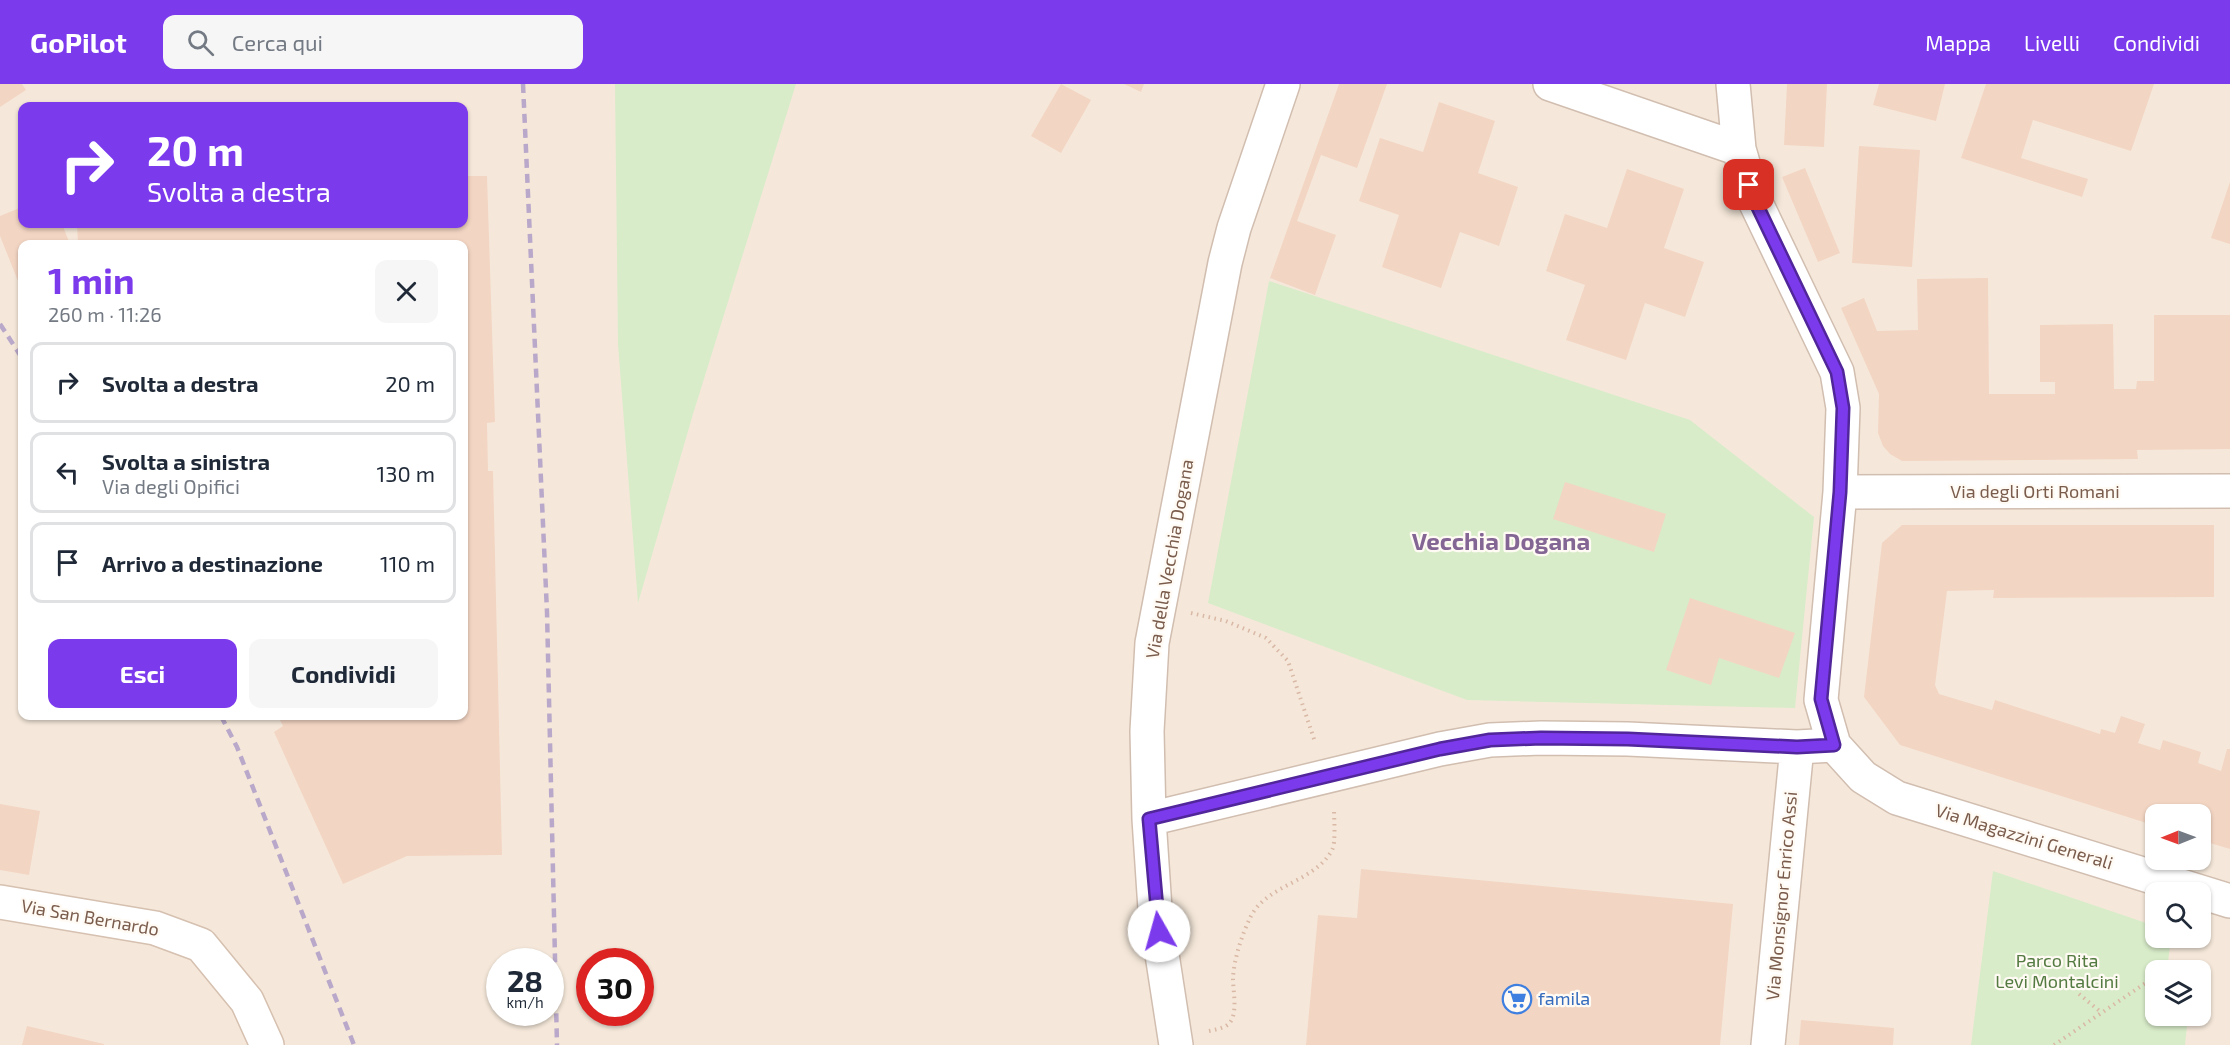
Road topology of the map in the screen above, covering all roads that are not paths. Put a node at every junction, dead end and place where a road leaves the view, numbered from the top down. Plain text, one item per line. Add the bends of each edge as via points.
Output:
1 (1283, 84) edge
2 (1550, 84) edge
3 (1733, 84) edge
4 (1739, 149) junction
5 (2230, 491) edge
6 (1840, 492) junction
7 (1834, 745) junction
8 (1797, 747) junction
9 (1149, 819) junction
10 (2230, 901) edge
11 (0, 902) edge
12 (1176, 1042) edge
13 (267, 1045) edge
14 (1768, 1045) edge

1 - 9 street, Via della Vecchia Dogana via 1225,264 1152,643 1147,731
2 - 4 street
3 - 4 street
4 - 6 street via 1753,197 1837,372 1843,408
5 - 6 street, Via degli Orti Romani
6 - 7 street via 1821,699
7 - 8 street
7 - 10 street, Via Magazzini Generali via 1863,777 1897,798
8 - 9 street via 1628,739 1490,740
8 - 14 street, Via Monsignor Enrico Assi
9 - 12 street, Via della Vecchia Dogana via 1155,909
11 - 13 street, Via San Bernardo via 154,928 201,945 247,1000

